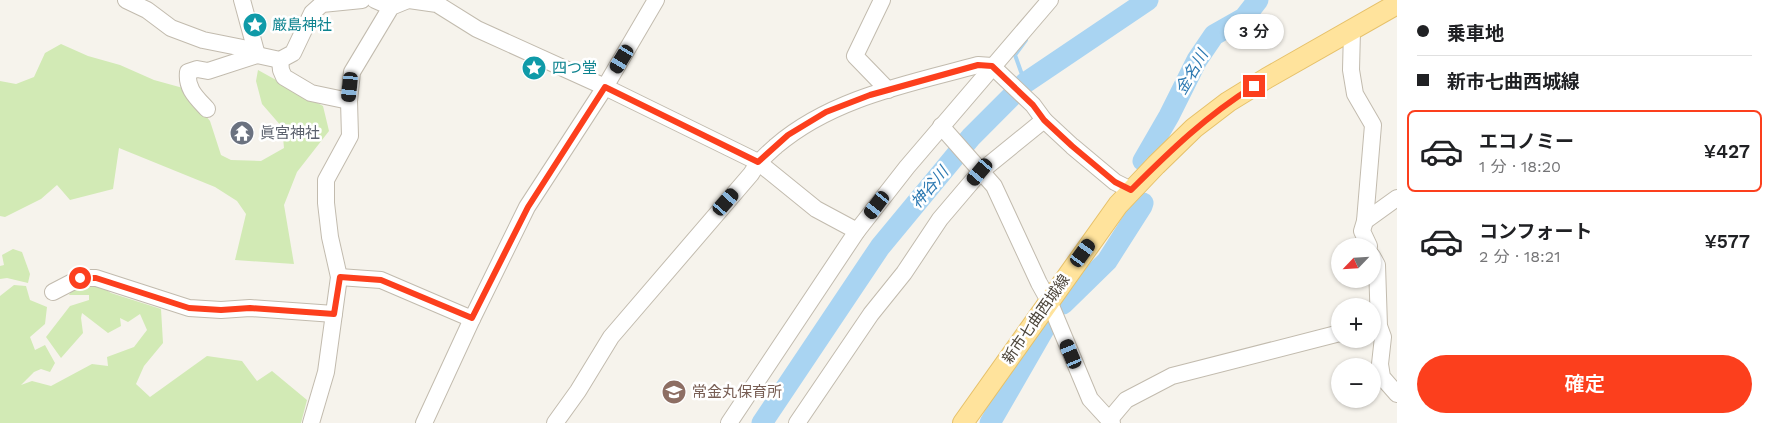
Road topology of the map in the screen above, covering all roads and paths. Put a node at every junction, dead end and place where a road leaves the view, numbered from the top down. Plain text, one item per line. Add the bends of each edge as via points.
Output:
1 (126, 0) edge
2 (242, 0) edge
3 (362, 0) edge
4 (375, 0) edge
5 (408, 0) edge
6 (656, 0) edge
7 (882, 0) edge
8 (1050, 0) edge
9 (1397, 4) edge
10 (391, 7) junction
11 (1352, 30) junction
12 (257, 55) junction
13 (280, 60) junction
14 (995, 69) junction
15 (605, 87) junction
16 (888, 90) junction
17 (349, 101) junction
18 (207, 109) dead end
19 (1044, 120) junction
20 (941, 126) junction
21 (758, 162) junction
22 (980, 172) junction
23 (1131, 190) junction
24 (1397, 198) edge
25 (1365, 221) junction
26 (857, 231) junction
27 (1365, 238) edge
28 (340, 277) junction
29 (53, 292) dead end
30 (1049, 301) junction
31 (334, 314) junction
32 (472, 318) junction
33 (1331, 335) edge
34 (1381, 335) edge
35 (1397, 394) edge
36 (1111, 421) edge
37 (311, 423) edge
38 (424, 423) edge
39 (555, 423) edge
40 (729, 423) edge
41 (797, 423) edge
42 (963, 423) edge

1 - 12 street via 147,10 171,28 203,40 248,49
2 - 12 street
3 - 13 street via 322,4 312,12 293,53
4 - 10 street
5 - 10 street
5 - 15 street via 437,4 477,29
6 - 15 street
7 - 16 street via 855,56
8 - 14 street
9 - 11 main road, 新市七曲西城線
10 - 17 street via 352,72
11 - 23 main road, 新市七曲西城線 via 1228,102 1194,128
11 - 25 street via 1351,70 1355,94 1373,125
12 - 13 street
12 - 18 street via 208,71 197,69 188,72 187,81
13 - 17 street via 284,77 311,93
14 - 16 street via 978,65
14 - 19 street
14 - 20 street
15 - 21 street
15 - 32 street via 528,207
16 - 21 street via 826,112 788,135
17 - 28 street via 350,136 326,180 330,237
19 - 22 street
19 - 23 street via 1115,182
20 - 22 street
20 - 26 street
21 - 26 street via 816,209
21 - 39 street via 611,337
22 - 30 street via 994,186
22 - 41 street via 940,219
23 - 30 main road, 新市七曲西城線
24 - 25 street
25 - 27 street via 1362,231
26 - 40 street
28 - 31 street
28 - 32 street via 381,280
29 - 31 street via 80,278 96,278 189,308 250,308
30 - 36 street via 1090,399
30 - 42 main road, 新市七曲西城線
31 - 37 street via 326,372
32 - 38 street
33 - 36 street via 1172,376 1126,400
34 - 35 street via 1382,377

